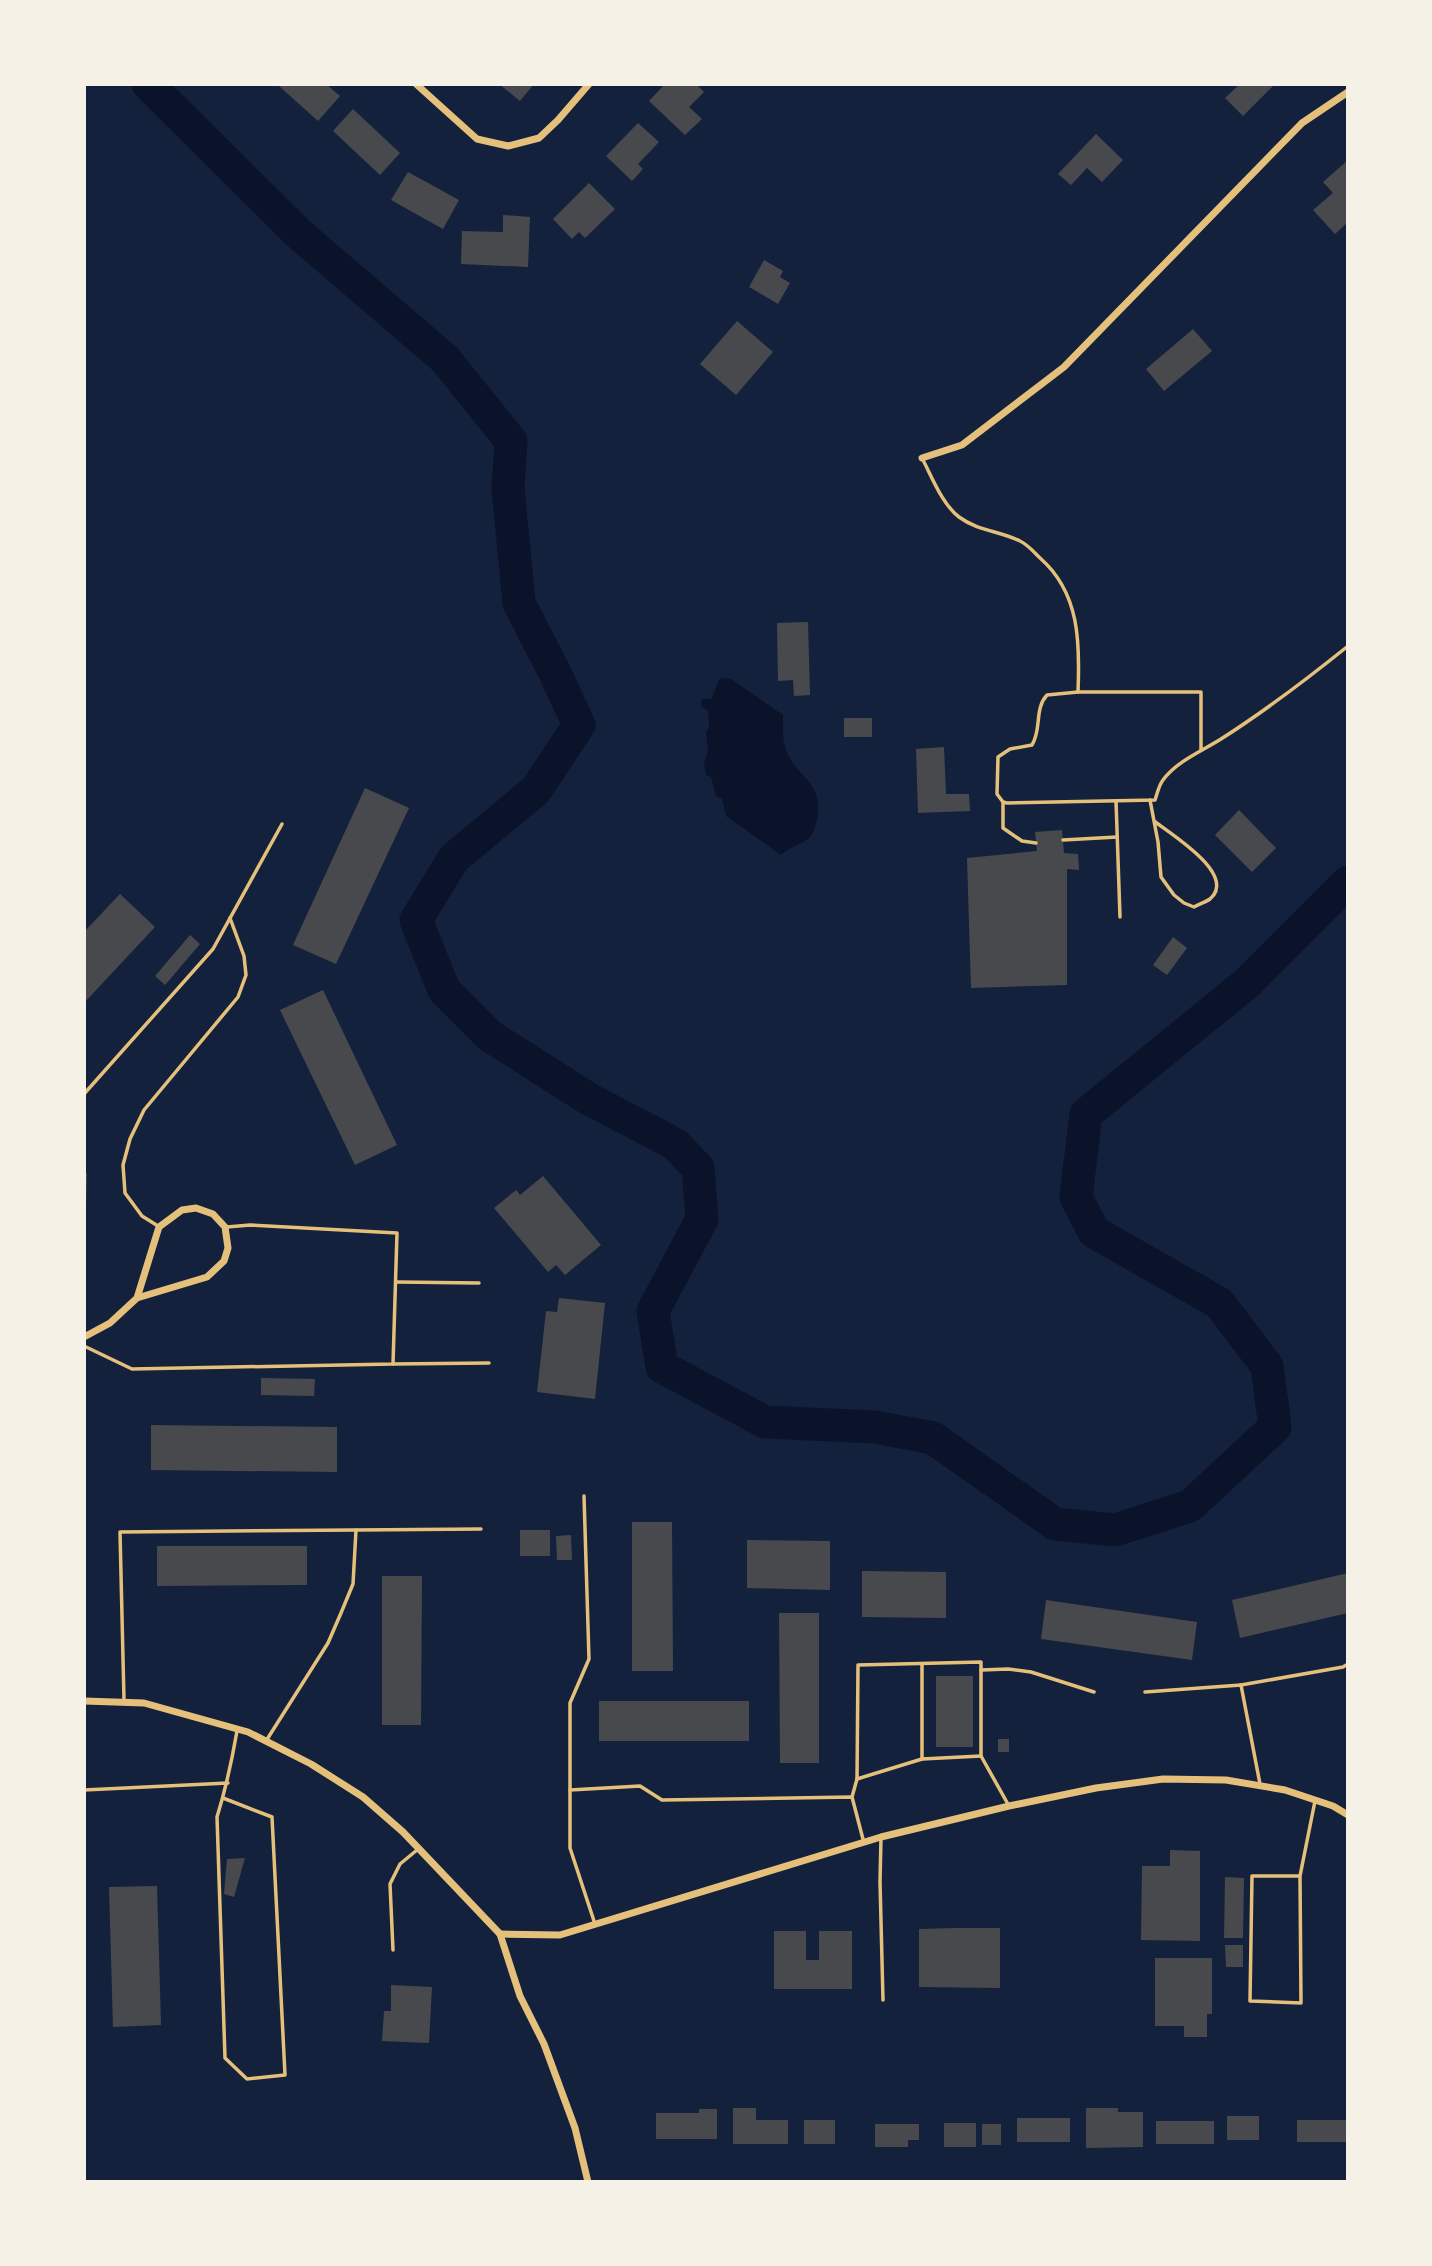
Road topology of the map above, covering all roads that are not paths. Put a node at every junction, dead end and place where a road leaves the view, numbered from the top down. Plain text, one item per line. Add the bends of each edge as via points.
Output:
1 (416, 84) edge
2 (589, 84) edge
3 (1348, 92) edge
4 (922, 458) joint
5 (1348, 646) edge
6 (1078, 692) junction
7 (1201, 750) junction
8 (1150, 800) junction
9 (1116, 801) junction
10 (1003, 802) junction
11 (1154, 821) junction
12 (282, 824) dead end
13 (1117, 837) junction
14 (1063, 840) dead end
15 (1036, 843) dead end
16 (1120, 917) dead end
17 (230, 918) junction
18 (84, 1094) edge
19 (159, 1227) junction
20 (225, 1227) junction
21 (396, 1282) junction
22 (479, 1283) dead end
23 (136, 1298) junction
24 (84, 1337) edge
25 (84, 1346) edge
26 (489, 1363) dead end
27 (393, 1364) junction
28 (584, 1496) dead end
29 (481, 1529) dead end
30 (356, 1530) junction
31 (922, 1664) junction
32 (1348, 1664) edge
33 (981, 1670) junction
34 (1241, 1685) junction
35 (1094, 1692) dead end
36 (1145, 1692) dead end
37 (84, 1701) edge
38 (124, 1703) junction
39 (237, 1729) junction
40 (266, 1741) junction
41 (981, 1756) junction
42 (922, 1759) junction
43 (857, 1779) junction
44 (228, 1783) junction
45 (1260, 1786) junction
46 (84, 1790) edge
47 (570, 1790) junction
48 (852, 1797) junction
49 (223, 1798) junction
50 (1315, 1801) junction
51 (1009, 1806) junction
52 (1348, 1815) edge
53 (881, 1837) junction
54 (864, 1843) junction
55 (418, 1848) junction
56 (1300, 1875) junction
57 (595, 1924) junction
58 (500, 1934) junction
59 (393, 1950) dead end
60 (883, 2000) dead end
61 (588, 2182) edge

1 - 2 street via 477,139 508,146 539,138
3 - 4 street via 1302,123 1065,367 962,445
4 - 6 lane via 958,516 980,529 1021,541 1055,571 1070,598 1080,649
5 - 7 lane via 1311,677
6 - 7 lane via 1201,692
6 - 10 lane via 1047,695 1040,706 1032,745 1010,749 998,757 997,794
7 - 8 lane via 1163,780 1155,800
8 - 9 lane
8 - 11 lane
9 - 10 lane
9 - 13 lane
10 - 15 lane via 1003,828 1022,841
11 - 11 lane via 1161,877 1174,895 1194,906 1211,898 1217,886 1208,864
12 - 17 lane
13 - 14 lane
13 - 16 lane
17 - 18 lane via 213,949
17 - 19 lane via 246,975 238,997 144,1110 123,1165 125,1193 142,1216
19 - 20 street via 171,1215 196,1208 213,1214
19 - 23 street
20 - 21 lane via 397,1233
20 - 23 street via 228,1248 224,1261 207,1277
21 - 22 lane
21 - 27 lane
23 - 24 street via 110,1323
25 - 27 lane via 132,1369
26 - 27 lane
28 - 47 lane via 589,1659 570,1703
29 - 30 lane
30 - 38 lane via 120,1532
30 - 40 lane via 353,1584 341,1613 328,1643
31 - 33 lane via 981,1662
31 - 42 lane
31 - 43 lane via 858,1665
32 - 34 lane
33 - 35 lane via 1031,1672
33 - 41 lane
34 - 36 lane
34 - 45 lane
37 - 38 street
38 - 39 street via 144,1703
39 - 40 street
39 - 44 lane
40 - 55 street via 363,1797
41 - 42 lane
41 - 51 lane
42 - 43 lane
43 - 48 lane
44 - 46 lane
44 - 49 lane
45 - 50 street
45 - 51 street via 1226,1780 1163,1779
47 - 48 lane via 640,1786 662,1800
47 - 57 lane via 570,1848
48 - 54 lane
49 - 49 lane via 217,1817 225,2058 247,2079 285,2075 272,1817
50 - 52 street
50 - 56 lane
51 - 53 street
53 - 54 street
53 - 60 lane
54 - 57 street
55 - 58 street
55 - 59 lane via 400,1864 390,1884
56 - 56 lane via 1301,2003 1250,2001 1252,1875
57 - 58 street via 560,1935
58 - 61 street via 520,1996 544,2044 575,2128

